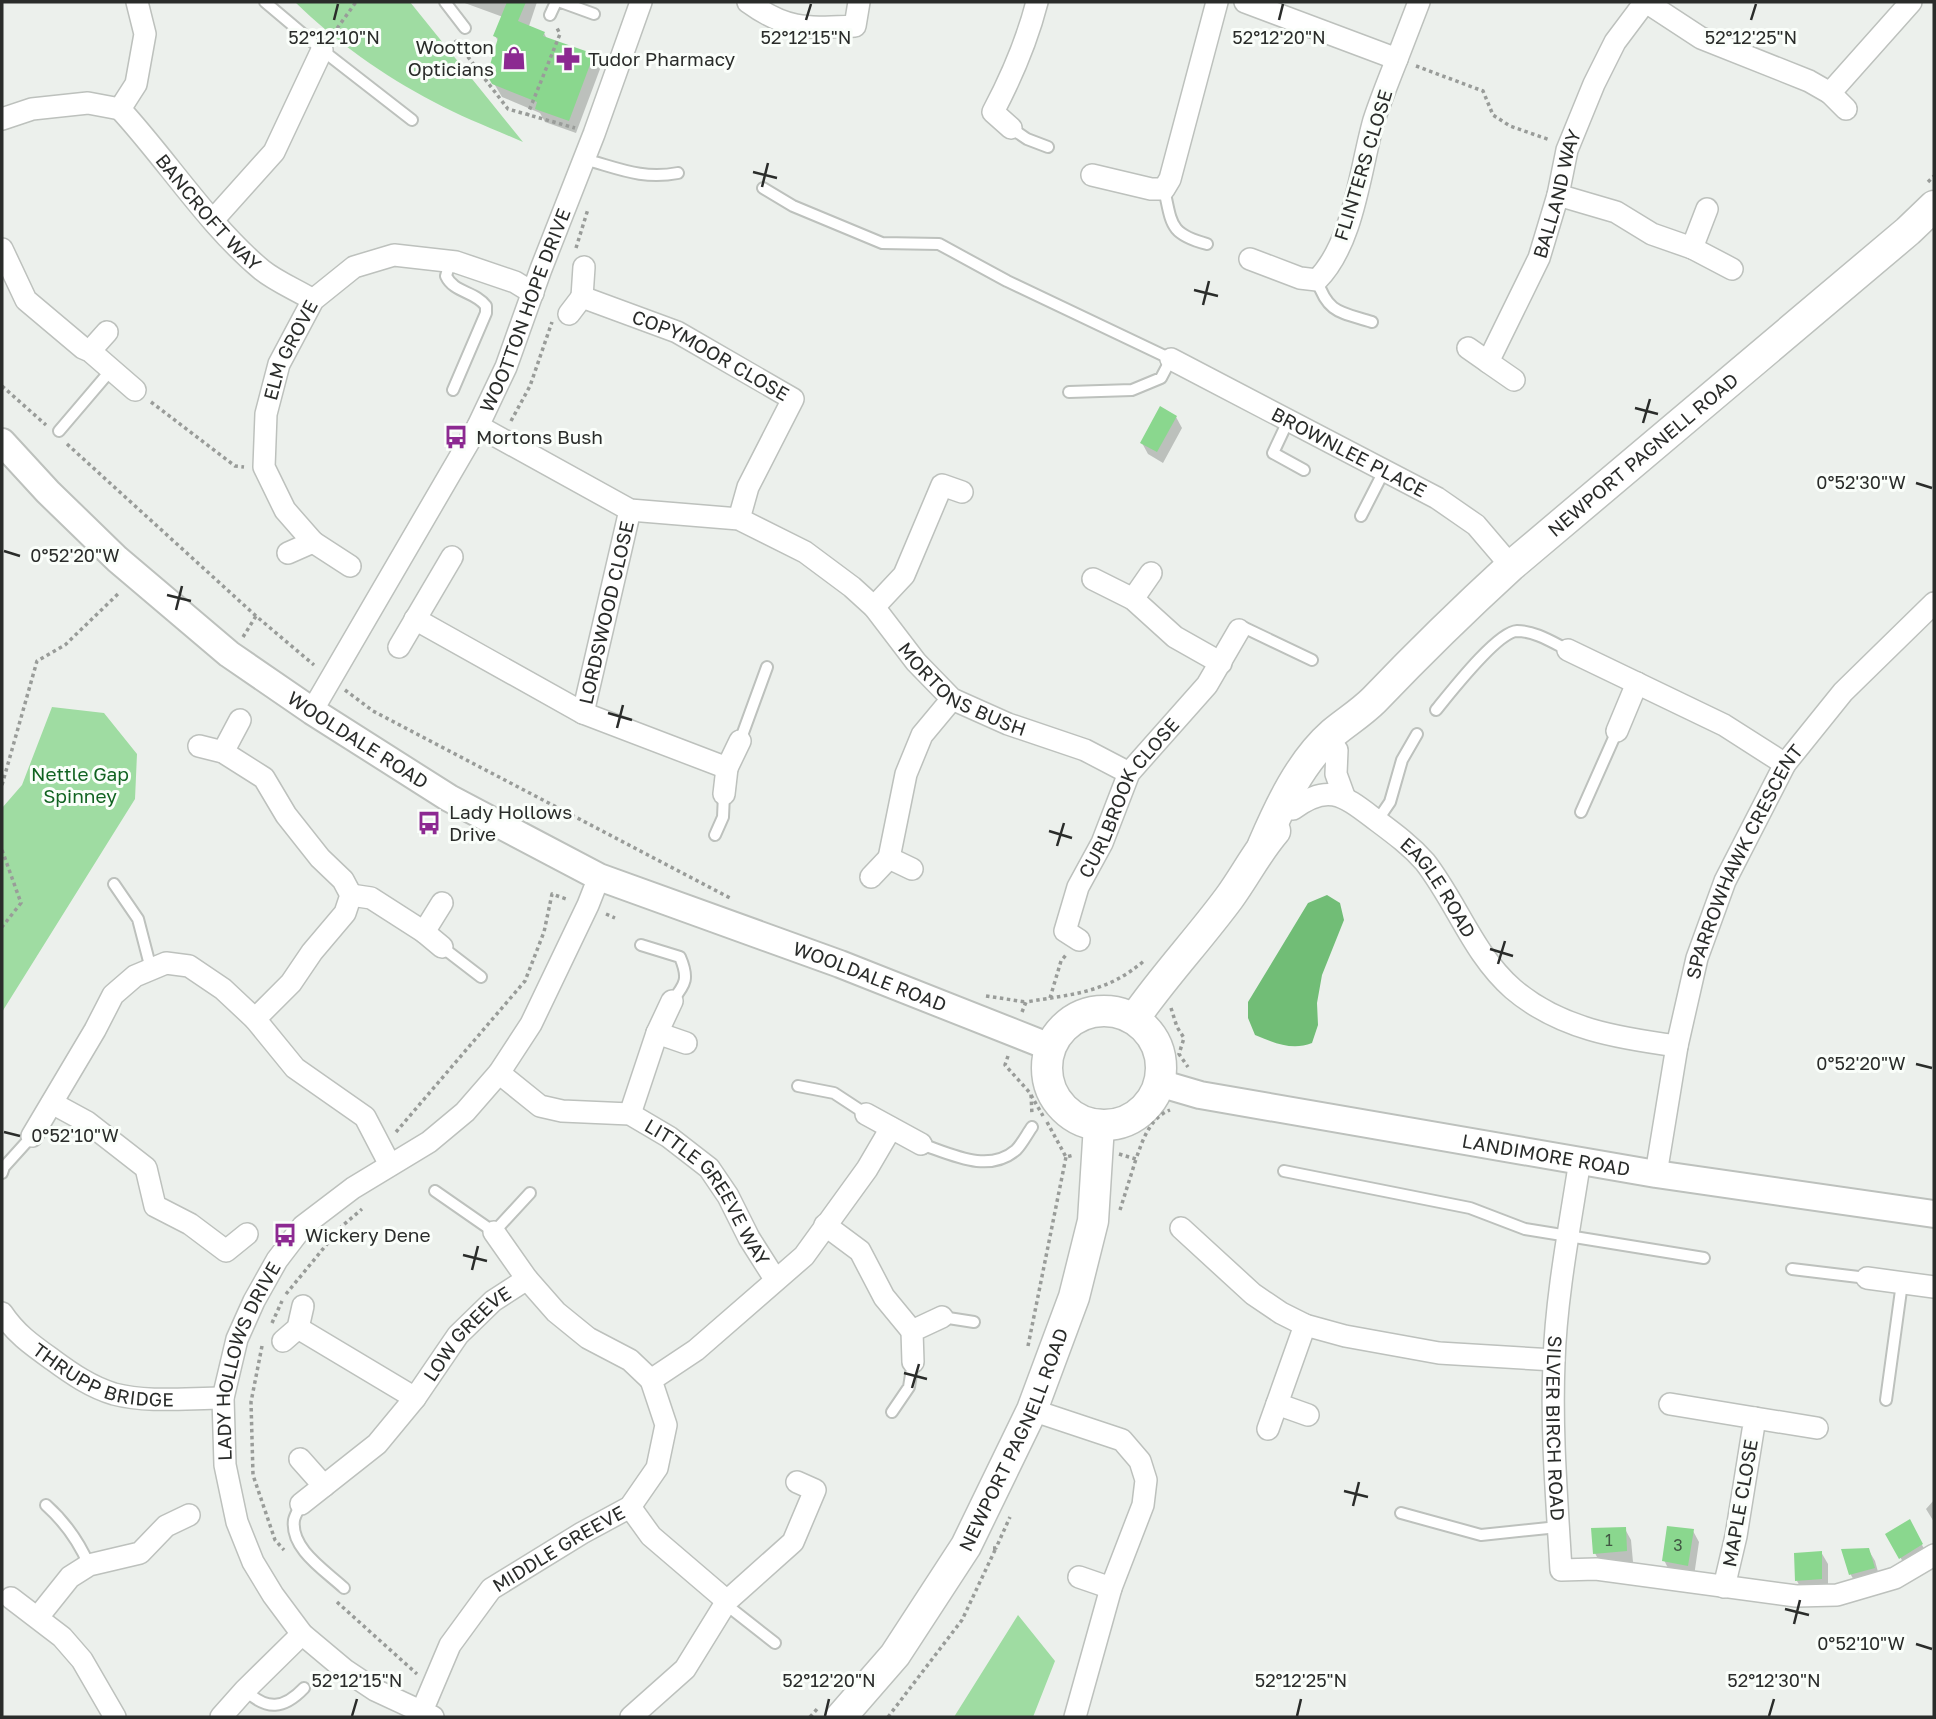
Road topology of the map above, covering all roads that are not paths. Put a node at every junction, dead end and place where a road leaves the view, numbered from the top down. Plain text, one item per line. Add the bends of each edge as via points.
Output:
1 (137, 2) edge
2 (265, 2) edge
3 (444, 2) edge
4 (556, 2) edge
5 (562, 2) edge
6 (641, 2) edge
7 (748, 2) edge
8 (859, 2) edge
9 (1037, 2) edge
10 (1217, 2) edge
11 (1245, 2) edge
12 (1419, 2) edge
13 (1645, 2) edge
14 (1911, 2) edge
15 (550, 15) road end
16 (594, 15) dead end
17 (465, 28) dead end
18 (322, 50) junction
19 (1396, 59) junction
20 (1830, 93) junction
21 (120, 109) junction
22 (1846, 109) dead end
23 (2, 119) edge
24 (412, 120) dead end
25 (1011, 128) joint
26 (1048, 147) dead end
27 (584, 159) junction
28 (678, 173) dead end
29 (1092, 175) dead end
30 (763, 188) dead end
31 (1164, 189) junction
32 (1558, 195) junction
33 (1934, 206) edge
34 (1707, 209) dead end
35 (213, 220) junction
36 (1207, 244) dead end
37 (1692, 248) junction
38 (2, 249) edge
39 (1250, 259) dead end
40 (579, 260) road end
41 (450, 262) junction
42 (1732, 269) dead end
43 (1317, 280) junction
44 (533, 293) junction
45 (582, 297) junction
46 (313, 300) junction
47 (562, 315) road end
48 (1372, 321) dead end
49 (107, 332) dead end
50 (1468, 348) dead end
51 (90, 351) junction
52 (1171, 359) junction
53 (1488, 362) junction
54 (111, 370) junction
55 (1514, 380) dead end
56 (135, 390) road end
57 (453, 390) dead end
58 (1069, 392) dead end
59 (1288, 421) junction
60 (478, 426) junction
61 (57, 433) road end
62 (2, 442) edge
63 (1304, 470) dead end
64 (1384, 471) junction
65 (962, 492) dead end
66 (630, 510) junction
67 (1361, 516) dead end
68 (739, 519) junction
69 (313, 542) junction
70 (288, 553) dead end
71 (452, 557) dead end
72 (351, 566) dead end
73 (1511, 566) junction
74 (1151, 573) dead end
75 (1093, 579) dead end
76 (1133, 599) junction
77 (1934, 603) edge
78 (874, 607) junction
79 (415, 619) junction
80 (1239, 630) joint
81 (399, 647) dead end
82 (1568, 650) joint
83 (1311, 660) dead end
84 (1221, 663) junction
85 (767, 667) dead end
86 (1637, 683) junction
87 (951, 699) junction
88 (1436, 710) dead end
89 (312, 711) junction
90 (583, 713) junction
91 (1359, 714) junction
92 (240, 720) dead end
93 (1617, 732) joint
94 (1417, 734) dead end
95 (740, 741) joint
96 (198, 746) dead end
97 (1337, 750) junction
98 (223, 752) junction
99 (1785, 764) junction
100 (727, 768) junction
101 (1129, 773) junction
102 (724, 794) joint
103 (1344, 796) junction
104 (1293, 809) junction
105 (1581, 812) dead end
106 (1377, 821) junction
107 (715, 835) dead end
108 (1263, 845) junction
109 (888, 858) junction
110 (912, 869) dead end
111 (599, 877) junction
112 (871, 877) dead end
113 (114, 884) dead end
114 (351, 895) junction
115 (442, 903) dead end
116 (424, 932) junction
117 (1079, 940) road end
118 (641, 945) dead end
119 (442, 947) joint
120 (151, 969) junction
121 (481, 977) dead end
122 (672, 1002) joint
123 (1142, 1008) junction
124 (255, 1019) junction
125 (657, 1033) junction
126 (687, 1043) dead end
127 (1677, 1046) junction
128 (1050, 1047) junction
129 (499, 1073) junction
130 (797, 1086) dead end
131 (1171, 1086) junction
132 (51, 1103) junction
133 (630, 1114) junction
134 (866, 1114) joint
135 (1032, 1127) dead end
136 (891, 1128) junction
137 (32, 1136) joint
138 (1098, 1137) junction
139 (921, 1144) joint
140 (1580, 1160) junction
141 (390, 1165) junction
142 (1284, 1171) dead end
143 (2, 1173) edge
144 (1656, 1174) junction
145 (435, 1191) dead end
146 (530, 1193) dead end
147 (1934, 1214) edge
148 (825, 1225) junction
149 (1181, 1228) dead end
150 (494, 1232) junction
151 (247, 1234) dead end
152 (1568, 1237) junction
153 (1704, 1258) dead end
154 (1792, 1269) dead end
155 (527, 1279) junction
156 (775, 1279) junction
157 (1867, 1279) joint
158 (1902, 1283) junction
159 (1934, 1287) edge
160 (303, 1306) dead end
161 (2, 1312) edge
162 (942, 1317) joint
163 (974, 1322) dead end
164 (1304, 1325) junction
165 (912, 1331) junction
166 (8, 1337) edge
167 (1554, 1360) junction
168 (913, 1362) joint
169 (651, 1380) junction
170 (223, 1398) junction
171 (415, 1398) junction
172 (1886, 1401) dead end
173 (1277, 1404) junction
174 (1670, 1404) dead end
175 (1032, 1410) junction
176 (892, 1412) dead end
177 (1308, 1415) dead end
178 (1755, 1419) junction
179 (1817, 1428) dead end
180 (1268, 1429) dead end
181 (300, 1459) dead end
182 (797, 1482) dead end
183 (324, 1486) junction
184 (301, 1504) joint
185 (46, 1505) dead end
186 (630, 1507) junction
187 (1401, 1513) dead end
188 (189, 1515) dead end
189 (1558, 1527) junction
190 (1934, 1555) edge
191 (89, 1565) junction
192 (1079, 1577) dead end
193 (1724, 1587) junction
194 (344, 1588) dead end
195 (1111, 1588) junction
196 (11, 1598) dead end
197 (725, 1602) junction
198 (38, 1617) junction
199 (302, 1633) junction
200 (775, 1643) dead end
201 (304, 1688) dead end
202 (245, 1690) junction
203 (834, 1709) edge
204 (427, 1714) edge
205 (111, 1716) edge
206 (221, 1717) edge
207 (631, 1717) edge
208 (1074, 1717) edge

1 - 21 street via 145,34 136,85
2 - 18 lane
3 - 17 lane
4 - 15 lane
5 - 16 lane
6 - 27 street, WOOTTON HOPE DRIVE
7 - 8 street via 792,26 815,28 855,26
9 - 25 street via 1012,76 993,112
10 - 31 street
11 - 19 street
12 - 19 street, FLINTERS CLOSE
13 - 20 street via 1701,38
13 - 32 street, BALLAND WAY via 1615,42 1594,84 1567,150
14 - 20 street
18 - 24 lane
18 - 35 street via 274,152
19 - 43 street, FLINTERS CLOSE via 1346,231 1328,269
20 - 22 street
21 - 23 street via 88,103 32,109
21 - 35 street, BANCROFT WAY
25 - 26 lane
27 - 28 lane via 636,175
27 - 44 street, WOOTTON HOPE DRIVE
29 - 31 street
30 - 52 lane via 793,206 882,243 939,244
31 - 36 lane via 1177,232
32 - 37 street via 1616,212 1652,234
32 - 53 street, BALLAND WAY via 1539,258
33 - 73 main road, NEWPORT PAGNELL ROAD
34 - 37 street
35 - 46 street, BANCROFT WAY via 263,270
37 - 42 street
38 - 51 street via 26,300
39 - 43 street
40 - 45 street
41 - 44 street, ELM GROVE via 515,282
41 - 46 street, ELM GROVE via 394,255 354,267
41 - 57 lane via 446,276 451,286 486,306
43 - 48 lane via 1326,303
44 - 60 street, WOOTTON HOPE DRIVE
45 - 47 street
45 - 68 street, COPYMOOR CLOSE via 677,332 793,399 748,487
46 - 69 street, ELM GROVE via 279,364 266,414 264,467 285,510
49 - 51 street
50 - 53 street
51 - 54 street
52 - 58 lane via 1161,378 1132,390
52 - 59 street, BROWNLEE PLACE
53 - 55 street
54 - 56 street
54 - 61 lane
59 - 63 lane via 1273,453
59 - 64 street, BROWNLEE PLACE
60 - 66 street, MORTONS BUSH
60 - 89 street, WOOTTON HOPE DRIVE
62 - 89 street, WOOLDALE ROAD via 135,574 229,654
64 - 67 lane
64 - 73 street, BROWNLEE PLACE via 1476,525
65 - 78 street via 942,485 904,575
66 - 68 street, MORTONS BUSH
66 - 90 street, LORDSWOOD CLOSE
68 - 78 street, MORTONS BUSH via 806,552
69 - 70 street
69 - 72 street, ELM GROVE
71 - 79 street
73 - 91 main road, NEWPORT PAGNELL ROAD
74 - 76 street
75 - 76 street
76 - 84 street via 1174,637
77 - 99 street, SPARROWHAWK CRESCENT via 1843,692
78 - 87 street, MORTONS BUSH
79 - 81 street
79 - 90 street, LORDSWOOD CLOSE
80 - 83 lane via 1245,628
80 - 84 street, CURLBROOK CLOSE
82 - 86 street
82 - 88 lane via 1533,633 1514,631 1496,642
84 - 101 street, CURLBROOK CLOSE
85 - 95 lane
86 - 93 street
86 - 99 street via 1724,725
87 - 101 street, MORTONS BUSH via 1084,750
87 - 109 street via 922,735 906,774
89 - 111 street, WOOLDALE ROAD via 449,797
90 - 100 street, LORDSWOOD CLOSE
91 - 97 main road, NEWPORT PAGNELL ROAD
91 - 108 main road, NEWPORT PAGNELL ROAD via 1332,734 1310,760 1282,802
92 - 98 street
93 - 105 lane
94 - 106 lane via 1402,760 1390,802
95 - 100 street
96 - 98 street
97 - 103 street via 1336,774
97 - 104 main road, NEWPORT PAGNELL ROAD
98 - 114 street via 264,778 286,815 344,880
99 - 127 street, SPARROWHAWK CRESCENT via 1725,881 1697,958
100 - 102 street
101 - 117 street, CURLBROOK CLOSE via 1102,843 1078,887 1065,931
102 - 107 lane via 723,817
103 - 104 street via 1324,793
103 - 106 street, EAGLE ROAD
104 - 108 main road, NEWPORT PAGNELL ROAD
106 - 127 street, EAGLE ROAD via 1405,841 1426,865 1485,959 1513,989 1578,1027
108 - 123 main road, NEWPORT PAGNELL ROAD via 1230,897
109 - 110 street
109 - 112 street
111 - 128 street, WOOLDALE ROAD via 840,964
111 - 129 street, LADY HOLLOWS DRIVE via 531,1024
113 - 120 lane via 138,919
114 - 116 street via 371,898
114 - 124 street via 345,913 290,984
115 - 116 street
116 - 119 street
118 - 122 lane via 680,957 686,971 685,986
119 - 121 lane
120 - 124 street via 166,963 190,966
120 - 132 street via 113,995
122 - 125 street, LITTLE GREEVE WAY
123 - 128 main road via 1077,1017
123 - 131 main road
124 - 141 street via 295,1068 365,1117
125 - 126 street
125 - 133 street, LITTLE GREEVE WAY
127 - 144 street, SPARROWHAWK CRESCENT
128 - 138 main road via 1046,1068 1051,1089 1062,1107
129 - 133 street, LITTLE GREEVE WAY via 540,1106
129 - 141 street, LADY HOLLOWS DRIVE via 465,1112 429,1142
130 - 134 lane via 834,1093
131 - 138 main road via 1137,1115
131 - 140 street, LANDIMORE ROAD via 1200,1095
132 - 137 street
132 - 151 street via 87,1122 146,1168 155,1206 190,1224 226,1251
133 - 156 street, LITTLE GREEVE WAY via 709,1168
134 - 136 street
135 - 139 lane via 1016,1150 996,1161 972,1162
136 - 139 street
136 - 148 street
137 - 143 lane
138 - 175 main road, NEWPORT PAGNELL ROAD via 1093,1221 1074,1297
140 - 144 street, LANDIMORE ROAD
140 - 152 street, SILVER BIRCH ROAD
141 - 170 street, LADY HOLLOWS DRIVE via 303,1226 277,1260 237,1339
142 - 152 lane via 1470,1208 1525,1229
144 - 147 street, LANDIMORE ROAD
145 - 150 lane
146 - 150 lane
148 - 156 street via 804,1256
148 - 165 street via 860,1251 884,1297
149 - 164 street via 1253,1294
150 - 155 street
152 - 153 lane
152 - 167 street, SILVER BIRCH ROAD
154 - 157 lane
155 - 169 street via 556,1312
155 - 171 street, LOW GREEVE via 493,1301 458,1335
156 - 169 street via 696,1350
157 - 158 street
158 - 159 street
158 - 172 lane
160 - 171 street, LOW GREEVE via 278,1336
161 - 166 street, THRUPP BRIDGE
162 - 163 lane
162 - 165 street
164 - 167 street via 1439,1353
164 - 173 street
165 - 168 street
166 - 170 street, THRUPP BRIDGE via 81,1380 116,1394
167 - 189 street, SILVER BIRCH ROAD
168 - 176 lane via 909,1387
169 - 186 street, MIDDLE GREEVE via 666,1424 657,1468
170 - 199 street, LADY HOLLOWS DRIVE via 226,1465 237,1522 253,1562
171 - 183 street, LOW GREEVE via 377,1444
173 - 177 street
173 - 180 street
174 - 178 street, MAPLE CLOSE
175 - 195 street via 1122,1440 1140,1461 1146,1480 1143,1505
175 - 203 main road, NEWPORT PAGNELL ROAD via 966,1546 895,1655
178 - 179 street, MAPLE CLOSE
178 - 193 street, MAPLE CLOSE
181 - 183 street
182 - 197 street via 815,1490 793,1542
183 - 184 street, LOW GREEVE
184 - 194 lane via 294,1520 302,1549
185 - 191 lane via 61,1519
186 - 197 street via 651,1536
186 - 204 street, MIDDLE GREEVE via 491,1589 450,1645
187 - 189 lane via 1481,1535
188 - 191 street via 166,1526 141,1553
189 - 193 street, SILVER BIRCH ROAD via 1561,1570 1595,1569
190 - 193 street via 1895,1578 1837,1595 1796,1596
191 - 198 street via 70,1577
192 - 195 street
195 - 208 street
196 - 198 street
197 - 200 lane
197 - 207 street via 685,1669
198 - 205 street via 82,1660
199 - 202 street
199 - 204 street, LADY HOLLOWS DRIVE via 345,1671
201 - 202 lane via 291,1701 273,1705
202 - 206 street

